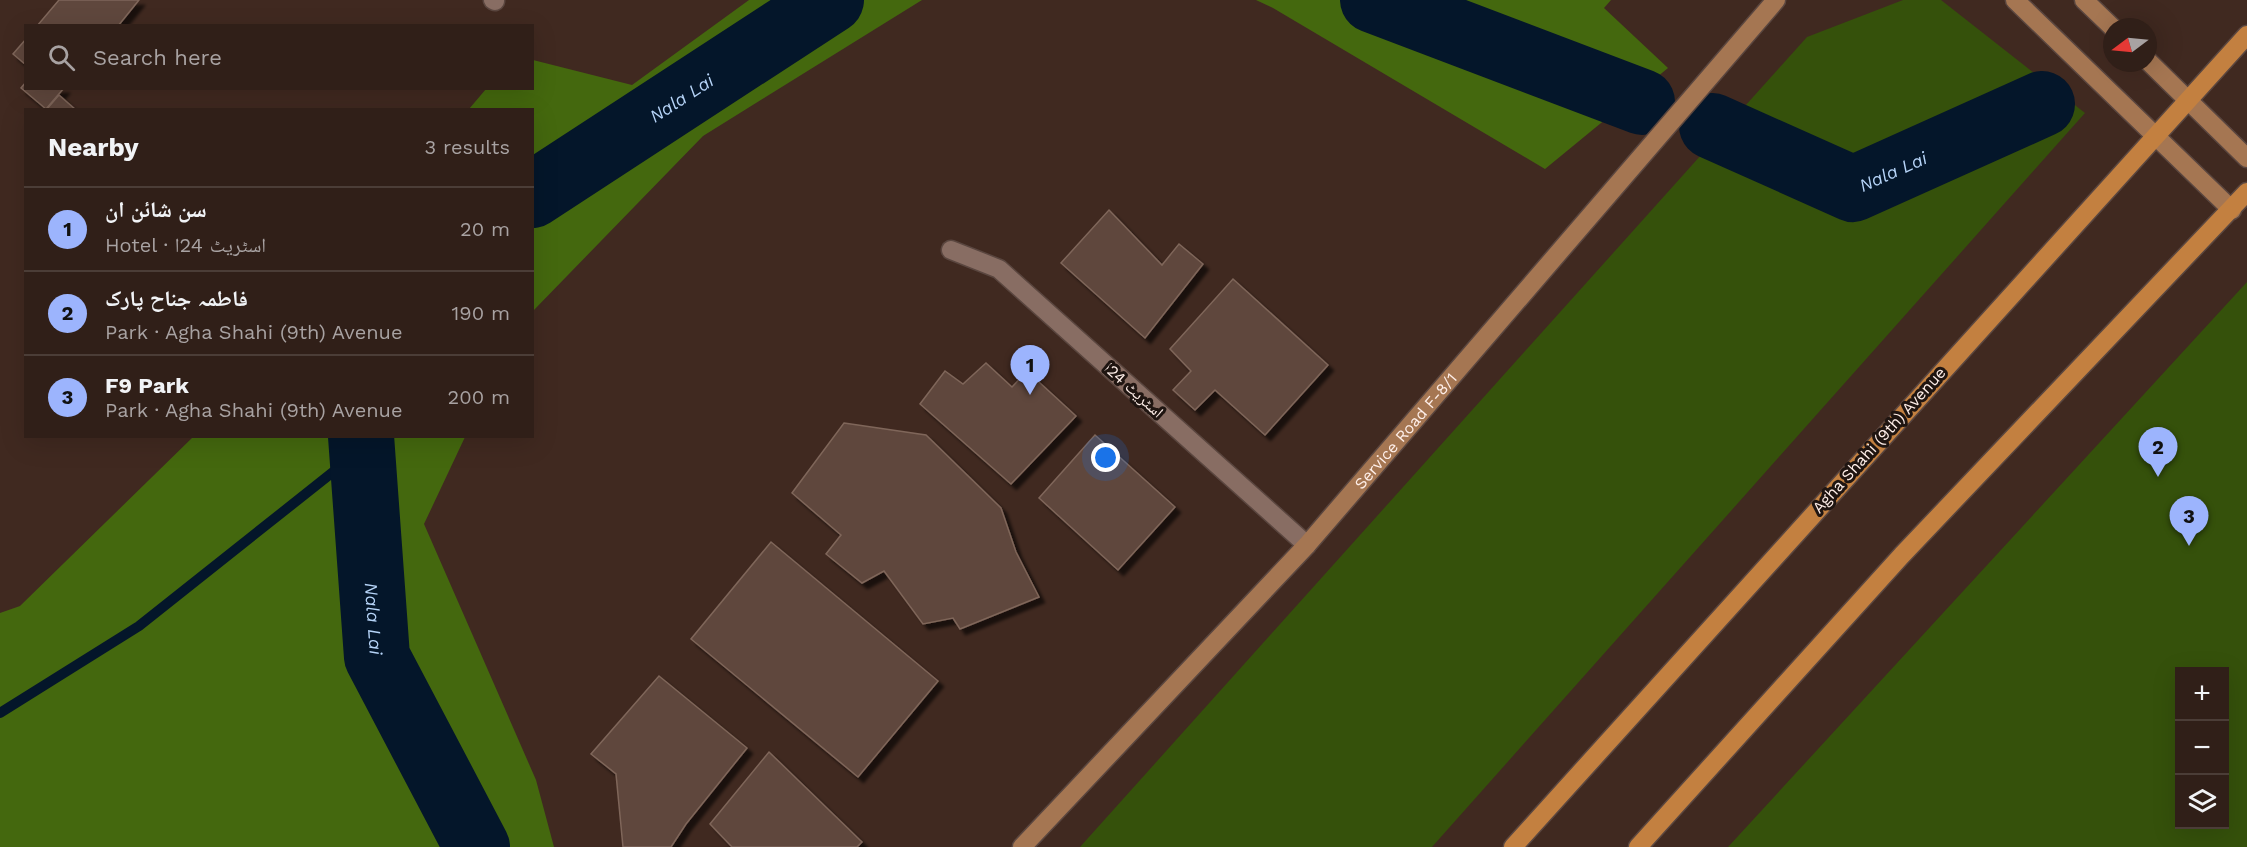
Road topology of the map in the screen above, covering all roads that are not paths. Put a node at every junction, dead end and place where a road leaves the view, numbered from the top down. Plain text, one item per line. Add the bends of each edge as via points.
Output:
1 (2015, 0) edge
2 (2084, 0) edge
3 (1778, 1) edge
4 (2103, 18) edge
5 (2247, 35) edge
6 (2157, 70) edge
7 (2188, 99) junction
8 (2155, 136) junction
9 (2247, 158) edge
10 (2247, 192) edge
11 (2232, 210) junction
12 (951, 250) dead end
13 (1307, 545) junction
14 (1022, 847) edge
15 (1513, 847) edge
16 (1638, 847) edge

1 - 8 street
2 - 4 street
3 - 13 street, Service Road F-8/1
5 - 7 main road, Agha Shahi (9th) Avenue
6 - 7 street
7 - 8 main road, Agha Shahi (9th) Avenue
7 - 9 street
8 - 11 street
8 - 15 main road, Agha Shahi (9th) Avenue
10 - 11 main road
11 - 16 main road via 1902,555
12 - 13 street, اسٹریٹ 24ا via 999,269
13 - 14 street, Service Road F-8/1

